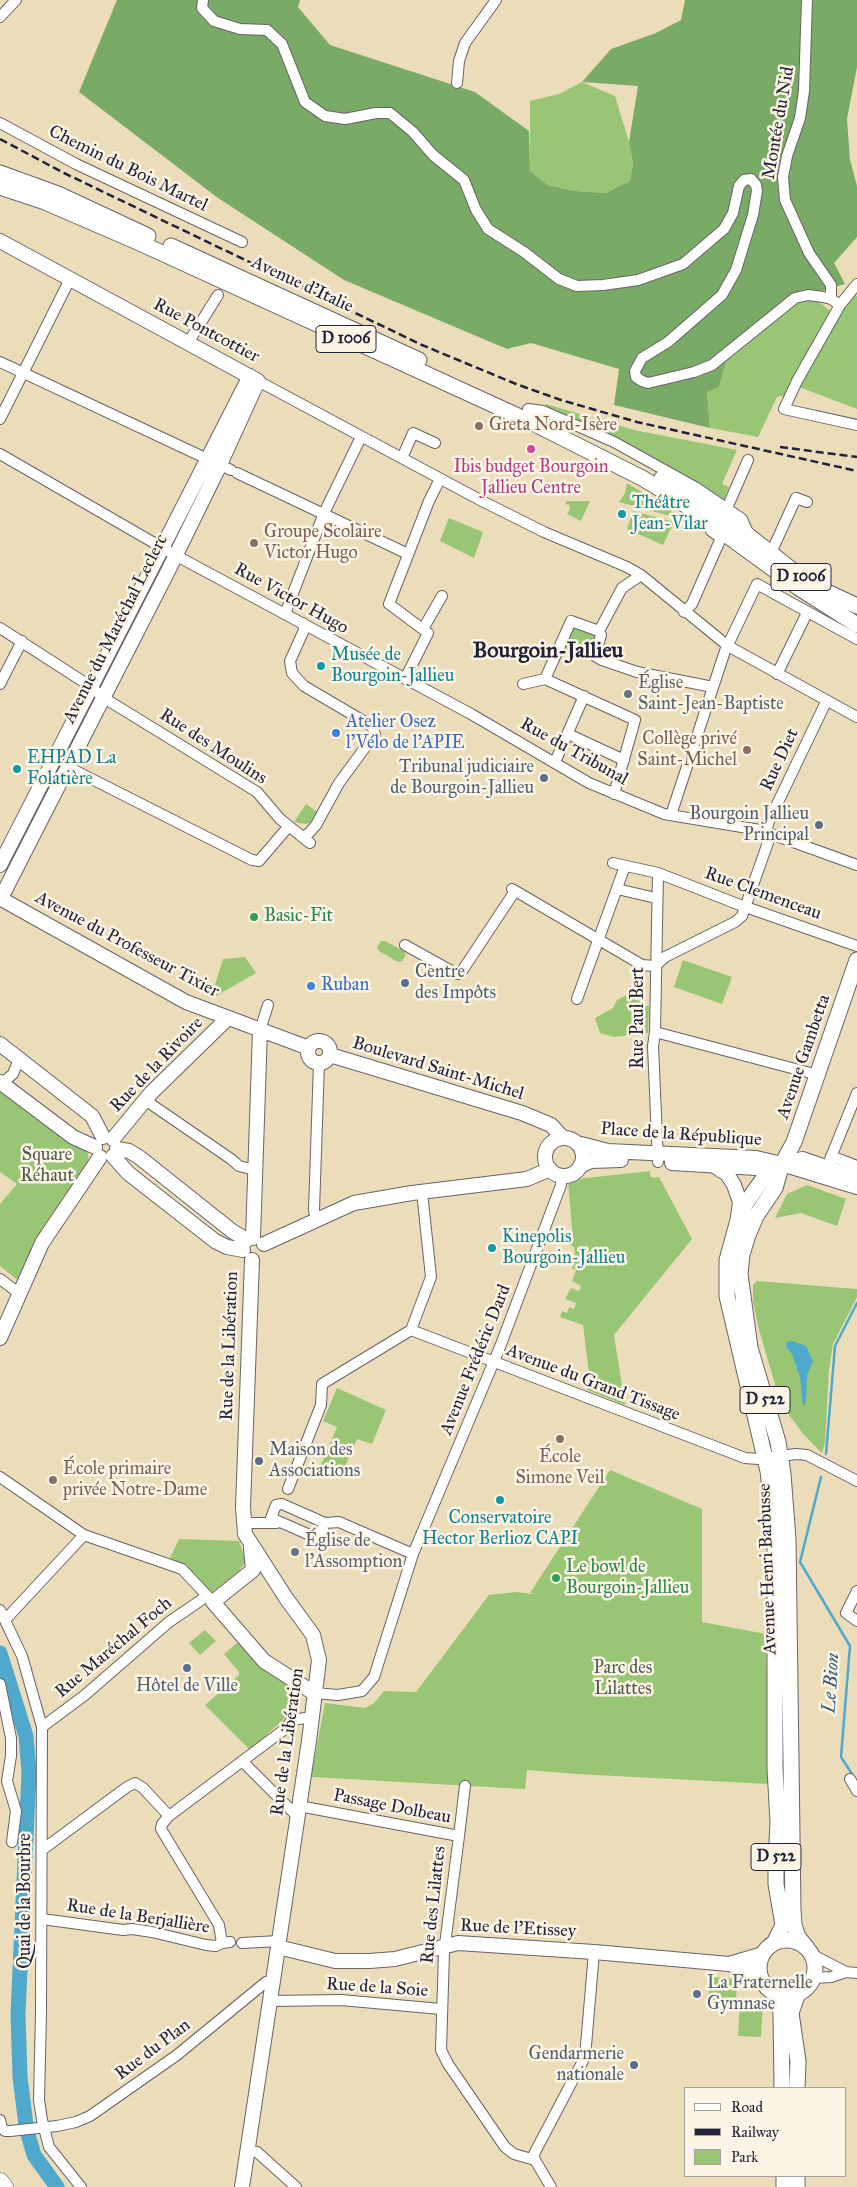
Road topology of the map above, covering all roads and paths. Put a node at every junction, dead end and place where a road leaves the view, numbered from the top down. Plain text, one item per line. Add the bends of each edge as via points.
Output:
1 (16, 0) edge
2 (203, 0) edge
3 (496, 0) edge
4 (807, 0) edge
5 (0, 17) edge
6 (457, 83) dead end
7 (0, 123) edge
8 (0, 173) edge
9 (0, 187) edge
10 (0, 240) edge
11 (242, 242) dead end
12 (70, 279) junction
13 (857, 284) edge
14 (218, 295) dead end
15 (831, 299) junction
16 (840, 305) junction
17 (188, 343) junction
18 (0, 362) edge
19 (22, 372) junction
20 (254, 378) junction
21 (528, 409) junction
22 (0, 419) edge
23 (857, 425) edge
24 (361, 436) junction
25 (435, 442) dead end
26 (0, 454) edge
27 (398, 456) junction
28 (748, 460) dead end
29 (224, 466) junction
30 (440, 479) junction
31 (807, 502) dead end
32 (689, 504) junction
33 (727, 508) junction
34 (324, 513) junction
35 (751, 538) junction
36 (161, 547) junction
37 (773, 549) junction
38 (408, 554) junction
39 (175, 555) junction
40 (641, 575) junction
41 (830, 594) junction
42 (442, 596) dead end
43 (857, 598) edge
44 (857, 606) edge
45 (684, 612) junction
46 (807, 613) junction
47 (285, 614) junction
48 (303, 623) junction
49 (857, 625) edge
50 (0, 628) edge
51 (425, 631) junction
52 (599, 631) junction
53 (857, 639) edge
54 (22, 642) junction
55 (728, 646) junction
56 (777, 674) junction
57 (405, 679) junction
58 (545, 679) junction
59 (0, 684) edge
60 (523, 684) dead end
61 (90, 686) junction
62 (713, 687) junction
63 (584, 696) junction
64 (104, 698) junction
65 (826, 702) junction
66 (471, 714) joint
67 (857, 717) edge
68 (568, 734) junction
69 (624, 760) junction
70 (555, 762) junction
71 (68, 767) junction
72 (614, 794) junction
73 (667, 815) junction
74 (289, 826) junction
75 (768, 833) junction
76 (15, 834) junction
77 (30, 841) junction
78 (613, 863) dead end
79 (0, 865) edge
80 (857, 865) edge
81 (625, 866) junction
82 (658, 873) junction
83 (617, 889) junction
84 (2, 897) edge
85 (656, 898) junction
86 (746, 906) junction
87 (598, 940) junction
88 (405, 945) dead end
89 (857, 946) edge
90 (857, 960) edge
91 (655, 966) junction
92 (577, 1000) dead end
93 (268, 1005) dead end
94 (228, 1018) junction
95 (260, 1030) junction
96 (655, 1032) junction
97 (0, 1044) edge
98 (19, 1059) junction
99 (325, 1059) junction
100 (818, 1075) junction
101 (1, 1083) edge
102 (857, 1093) edge
103 (145, 1100) junction
104 (558, 1140) junction
105 (577, 1144) junction
106 (107, 1148) junction
107 (658, 1158) junction
108 (829, 1162) junction
109 (782, 1164) junction
110 (580, 1166) junction
111 (857, 1166) edge
112 (716, 1167) junction
113 (255, 1170) junction
114 (556, 1172) junction
115 (857, 1178) edge
116 (857, 1187) edge
117 (422, 1192) junction
118 (316, 1220) junction
119 (738, 1220) junction
120 (252, 1246) junction
121 (0, 1280) edge
122 (20, 1294) junction
123 (411, 1330) junction
124 (0, 1338) edge
125 (494, 1362) junction
126 (773, 1457) junction
127 (0, 1477) edge
128 (857, 1481) edge
129 (288, 1489) dead end
130 (281, 1522) junction
131 (244, 1523) junction
132 (325, 1523) junction
133 (84, 1535) junction
134 (250, 1542) junction
135 (413, 1554) junction
136 (254, 1568) junction
137 (268, 1570) junction
138 (857, 1591) edge
139 (210, 1599) junction
140 (2, 1615) edge
141 (857, 1621) edge
142 (0, 1684) edge
143 (314, 1693) junction
144 (312, 1717) junction
145 (42, 1727) junction
146 (242, 1761) junction
147 (850, 1779) dead end
148 (4, 1785) edge
149 (465, 1786) dead end
150 (857, 1791) edge
151 (298, 1811) junction
152 (170, 1816) junction
153 (459, 1836) junction
154 (12, 1842) dead end
155 (42, 1850) junction
156 (42, 1919) junction
157 (774, 1942) junction
158 (242, 1943) dead end
159 (278, 1944) junction
160 (445, 1946) junction
161 (809, 1951) junction
162 (594, 1952) junction
163 (763, 1954) junction
164 (729, 1964) junction
165 (846, 1972) junction
166 (857, 1973) edge
167 (760, 1975) junction
168 (813, 1978) junction
169 (272, 1982) junction
170 (798, 1993) junction
171 (776, 1994) junction
172 (270, 2001) junction
173 (441, 2009) junction
174 (782, 2087) edge
175 (797, 2087) edge
176 (0, 2120) edge
177 (39, 2128) junction
178 (247, 2151) junction
179 (535, 2160) junction
180 (0, 2182) edge
181 (4, 2187) edge
182 (81, 2187) edge
183 (242, 2187) edge
184 (296, 2187) edge
185 (551, 2187) edge

1 - 5 street
2 - 15 street via 202,8 214,21 240,29 266,30 282,44 305,102 326,116 345,118 390,112 433,155 464,180 488,229 559,279 577,286 638,280 683,264 724,229 739,186 744,180 751,179 757,191 753,216 733,276 722,295 668,342 642,358 635,370 636,377 642,381 648,383 712,365 795,298 808,295
3 - 6 street via 466,43 459,61
4 - 15 street, Montée du Nid via 804,91 800,118 783,177 785,200 808,253 831,285
7 - 11 street, Chemin du Bois Martel via 76,164
8 - 21 main road, Avenue d'Italie / D 1006 via 58,194
9 - 32 main road, Avenue d'Italie / D 1006 via 45,202 140,243 531,422
10 - 12 street, Rue Pontcottier
12 - 17 street, Rue Pontcottier
12 - 19 street
13 - 16 street
14 - 17 street
15 - 16 street
16 - 23 street via 784,408
17 - 20 street, Rue Pontcottier
18 - 19 street
19 - 22 street
19 - 29 street
20 - 24 street, Rue Pontcottier
20 - 29 street, Avenue du Maréchal Leclerc
21 - 32 main road, Avenue d'Italie / D 1006 via 645,468
21 - 33 street via 544,411 614,442
24 - 27 street, Rue Pontcottier
24 - 34 street
25 - 27 street via 413,433
26 - 36 street, Rue Victor Hugo
27 - 30 street, Rue Pontcottier
28 - 33 street
29 - 34 street
29 - 36 street, Avenue du Maréchal Leclerc
29 - 39 street, Avenue du Maréchal Leclerc
30 - 38 street
30 - 40 street, Rue Pontcottier via 544,532
31 - 37 street via 796,498
32 - 35 main road, D 1006
32 - 45 street via 703,526 721,538 692,604
32 - 49 main road, D 1006 via 799,588
33 - 35 street via 742,519
34 - 38 street
34 - 47 street
35 - 37 main road, D 1006
36 - 39 street, Rue Victor Hugo
36 - 61 street, Avenue du Maréchal Leclerc
37 - 41 main road, D 1006 via 797,574
38 - 51 street via 389,604
39 - 47 street, Rue Victor Hugo
39 - 64 street, Avenue du Maréchal Leclerc
40 - 45 street, Rue Pontcottier
40 - 52 street via 622,588
41 - 43 street via 841,593
41 - 44 main road, D 1006
42 - 51 street
45 - 55 street, Rue Pontcottier
46 - 53 street
46 - 55 street via 756,584
46 - 56 street
47 - 48 street, Rue Victor Hugo
48 - 57 street, Rue Victor Hugo
48 - 74 street, Rue des Moulins via 304,630 290,661 292,673 304,686 372,726 374,734 339,783 306,840
50 - 54 street, Rue des Moulins
51 - 57 street
52 - 58 street via 571,621
52 - 62 street via 601,635 594,656 602,660 637,672
54 - 59 street
54 - 61 street, Rue des Moulins
55 - 56 street, Rue Pontcottier
55 - 62 street
56 - 65 street, Rue Pontcottier
57 - 66 street, Rue Victor Hugo
58 - 60 street
58 - 63 street
61 - 64 street, Rue des Moulins
61 - 76 street, Avenue du Maréchal Leclerc
62 - 73 street
63 - 68 street
63 - 69 street via 635,720
64 - 71 street, Avenue du Maréchal Leclerc
64 - 74 street, Rue des Moulins via 257,792
65 - 67 street, Rue Pontcottier
65 - 75 street, Rue Diet via 769,821
66 - 70 street, Rue du Tribunal
68 - 69 street
68 - 70 street
69 - 72 street
70 - 72 street, Rue du Tribunal
71 - 74 street via 252,860 259,861
71 - 77 street, Avenue du Maréchal Leclerc
72 - 73 street, Rue du Tribunal
73 - 75 street, Rue du Tribunal
75 - 80 street, Rue du Tribunal
75 - 86 street, Rue Diet
76 - 77 street
76 - 79 street, Avenue du Maréchal Leclerc
77 - 84 street, Avenue du Maréchal Leclerc
78 - 81 street, Rue Clemenceau
81 - 82 street, Rue Clemenceau
81 - 83 street
82 - 85 street, Rue Paul Bert
82 - 86 street, Rue Clemenceau
83 - 85 street
83 - 87 street
84 - 94 street, Avenue du Professeur Tixier via 168,992
85 - 91 street, Rue Paul Bert
86 - 89 street, Rue Clemenceau
86 - 91 street via 735,922 665,957
87 - 88 street via 514,890 460,974
87 - 91 street via 642,965
87 - 92 street
90 - 100 main road, Avenue Gambetta / D 522
91 - 96 street, Rue Paul Bert
93 - 95 street
94 - 95 street, Avenue du Professeur Tixier
94 - 103 street, Rue de la Rivoire
95 - 99 street, Avenue du Professeur Tixier via 309,1048 310,1058
95 - 113 street, Rue de la Libération
96 - 100 street
96 - 107 street, Rue Paul Bert
97 - 98 street
98 - 101 street via 15,1072
98 - 106 street via 92,1116
99 - 104 street, Boulevard Saint-Michel via 535,1119 551,1125
99 - 118 street via 314,1210
100 - 109 main road, Avenue Gambetta / D 522 via 794,1142
101 - 106 street via 73,1137
102 - 108 street
103 - 106 street, Rue de la Rivoire
103 - 113 street via 239,1166
104 - 105 street
104 - 114 street via 549,1146 546,1158
105 - 107 street, Place de la République
105 - 110 street via 582,1152
106 - 120 street via 129,1151 139,1157
106 - 120 street via 128,1173 215,1241 227,1247
106 - 122 street, Rue de la Rivoire via 42,1243
107 - 109 street, Place de la République via 756,1158
107 - 110 street, Place de la République via 608,1159
107 - 112 street, Place de la République
108 - 109 street, Place de la République via 803,1159
108 - 111 street
108 - 115 street, Place de la République
109 - 112 street, Place de la République via 756,1168
109 - 116 street, Place de la République
109 - 119 main road, Avenue Henri Barbusse / D 522 via 757,1186
109 - 126 main road, Avenue Henri Barbusse / D 522 via 775,1188 756,1216 748,1235 740,1274 750,1348 778,1442
110 - 114 street via 574,1173
112 - 119 street via 727,1174 734,1185 740,1202
113 - 120 street, Rue de la Libération
114 - 117 street via 527,1179
114 - 125 street, Avenue Frédéric Dard via 561,1185
117 - 118 street via 354,1203
117 - 123 street via 431,1277
118 - 120 street
119 - 126 main road, Avenue Henri Barbusse / D 522 via 727,1254 727,1296
120 - 131 street, Rue de la Libération
121 - 122 street
122 - 124 street, Rue de la Rivoire
123 - 125 street, Avenue du Grand Tissage
123 - 129 street via 322,1384 321,1405
125 - 126 street, Avenue du Grand Tissage via 745,1458
125 - 135 street, Avenue Frédéric Dard
126 - 128 street, Avenue du Grand Tissage via 806,1455
126 - 157 main road, Avenue Henri Barbusse / D 522 via 776,1884 783,1925
126 - 161 main road, Avenue Henri Barbusse / D 522 via 787,1516 794,1925 798,1937
127 - 133 street
130 - 131 street
130 - 132 street via 319,1539
130 - 132 street via 270,1518 276,1505 282,1504
131 - 134 street, Rue de la Libération
132 - 135 street via 339,1522
133 - 139 street via 182,1569
133 - 140 street
134 - 136 street
134 - 137 street, Rue de la Libération
135 - 143 street, Avenue Frédéric Dard via 374,1677 362,1691 338,1695
136 - 137 street
136 - 139 street
137 - 143 street, Rue de la Libération via 313,1635 319,1660
138 - 141 street via 846,1613
139 - 143 street via 264,1661
139 - 145 street, Rue Maréchal Foch via 169,1622 85,1695
140 - 145 street, Quai de la Bourbre via 22,1656
142 - 148 street via 11,1738 11,1756
143 - 144 street, Rue de la Libération
144 - 146 street via 292,1720 285,1729
144 - 151 street, Rue de la Libération
145 - 155 street, Quai de la Bourbre
146 - 151 street
146 - 152 street
147 - 150 street
148 - 154 street via 16,1811
149 - 153 street, Passage Dolbeau
151 - 153 street, Passage Dolbeau
151 - 159 street, Rue de la Libération
152 - 155 street via 135,1784
152 - 156 street, Rue de la Berjallière via 161,1830 226,1942 206,1945 152,1932
153 - 160 street, Rue des Lilattes
155 - 156 street, Quai de la Bourbre
156 - 177 street, Quai de la Bourbre
157 - 161 main road via 797,1941
157 - 163 main road
158 - 159 street
159 - 160 street, Rue de l'Etissey via 335,1961 395,1958
159 - 169 street, Rue de la Libération
160 - 162 street, Rue de l'Etissey via 458,1943
160 - 173 street, Rue des Lilattes
161 - 165 street
161 - 168 main road via 815,1967
162 - 164 street, Rue de l'Etissey
162 - 179 street via 586,2057 537,2146
163 - 164 street, Rue de l'Etissey
163 - 167 main road
164 - 167 street, Rue de l'Etissey
165 - 166 street
165 - 168 street
167 - 171 main road via 764,1984
168 - 170 main road
169 - 172 street, Rue de la Libération
169 - 177 street, Rue du Plan via 266,1982 177,2055 90,2116 76,2122
170 - 171 main road via 788,1996
170 - 175 main road via 792,2013 798,2061
171 - 174 main road via 781,2013
172 - 173 street, Rue de la Soie via 342,2000
172 - 178 street, Rue de la Libération
173 - 179 street, Rue de la Soie via 440,2041 448,2064 505,2147 514,2154
176 - 177 street, Rue du Plan via 5,2131
177 - 182 street, Quai de la Bourbre via 49,2147
178 - 183 street, Rue de la Libération
178 - 184 street via 257,2152
179 - 185 street
180 - 181 highway

